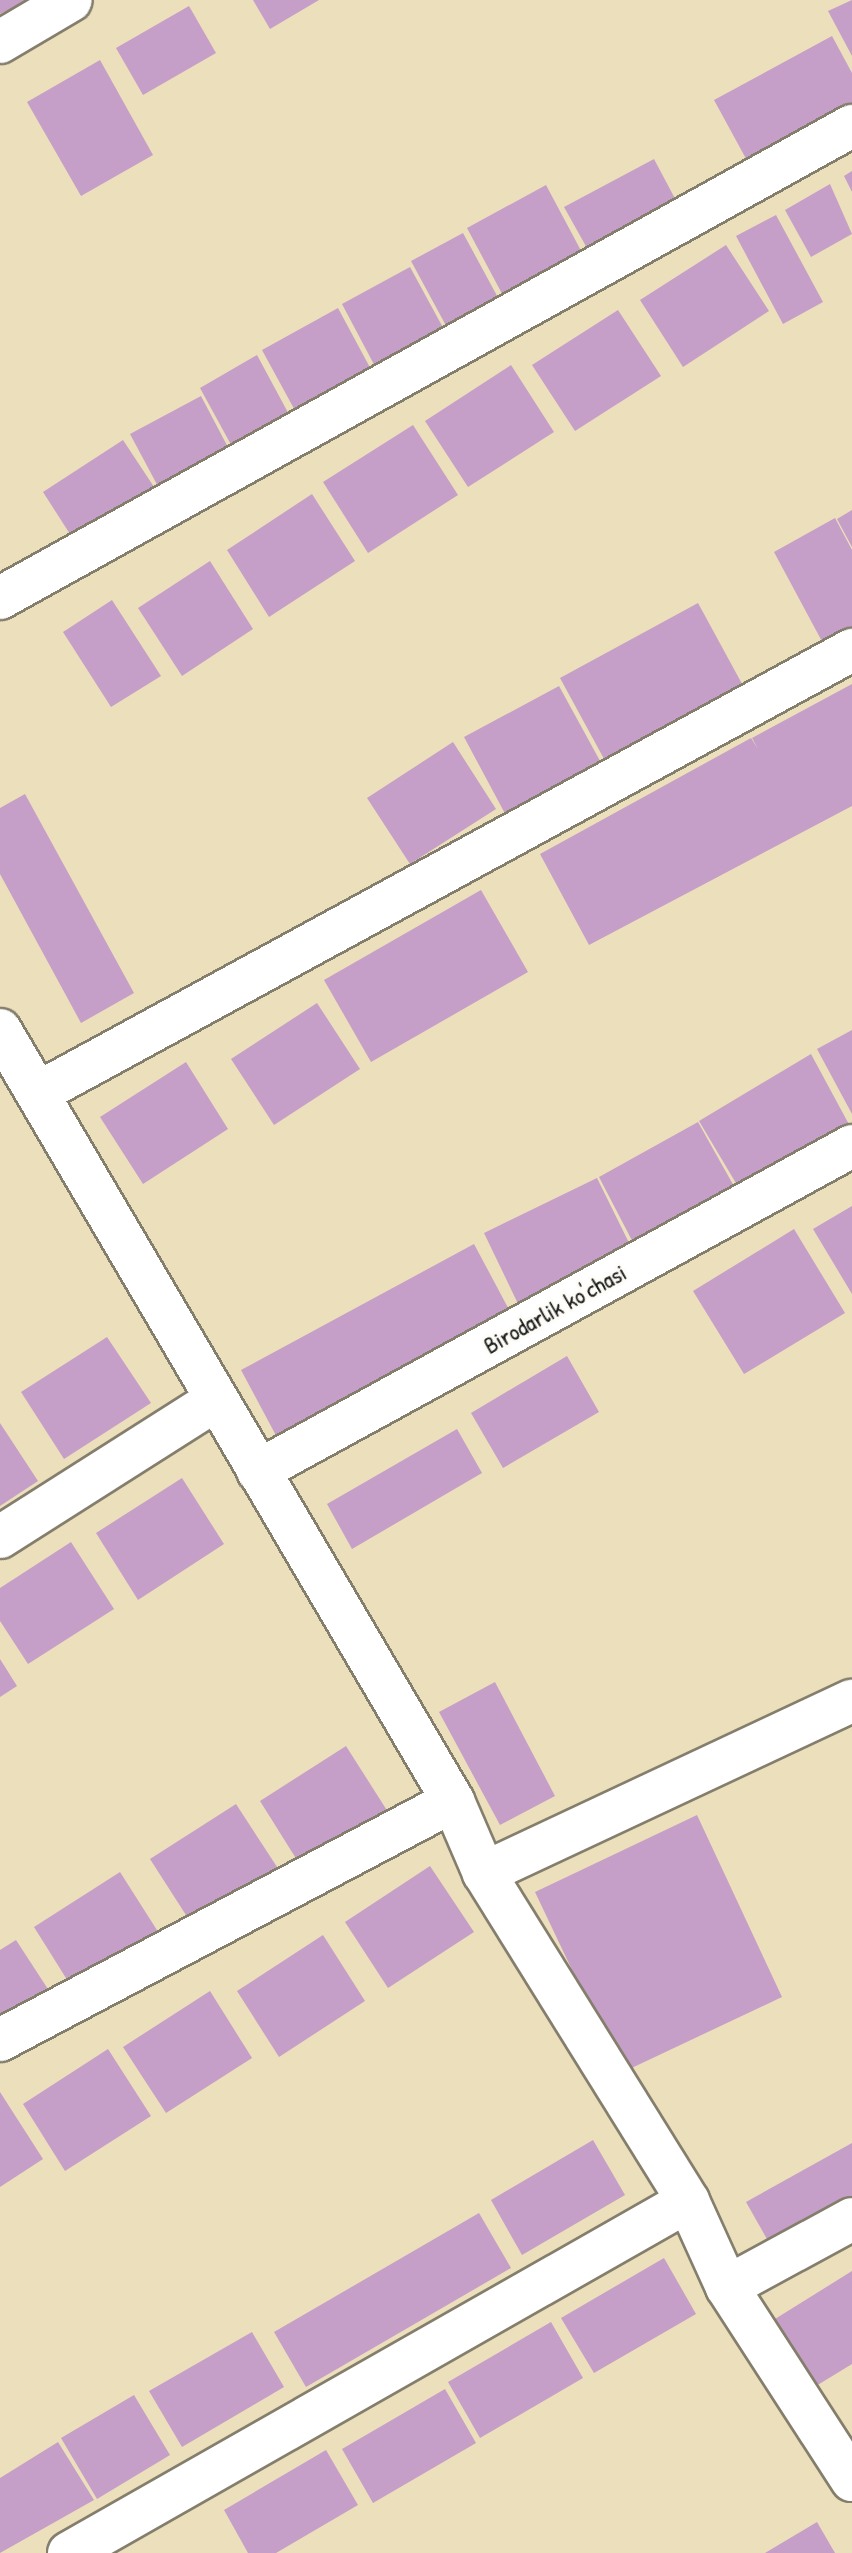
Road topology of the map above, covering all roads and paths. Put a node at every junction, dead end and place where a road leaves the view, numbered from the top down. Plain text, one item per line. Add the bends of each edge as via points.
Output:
1 (71, 0) edge
2 (0, 42) edge
3 (852, 126) edge
4 (0, 598) edge
5 (852, 650) edge
6 (0, 1030) edge
7 (38, 1093) junction
8 (852, 1146) edge
9 (216, 1400) junction
10 (258, 1471) junction
11 (0, 1537) edge
12 (852, 1701) edge
13 (453, 1801) junction
14 (484, 1873) junction
15 (0, 2040) edge
16 (688, 2201) junction
17 (852, 2219) edge
18 (727, 2287) junction
19 (852, 2480) edge
20 (69, 2553) edge

1 - 2 street
3 - 4 street
5 - 7 street
6 - 7 street
7 - 9 street
8 - 10 street, Birodarlik ko'chasi
9 - 10 street
9 - 11 street
10 - 13 street
12 - 14 street
13 - 14 street
13 - 15 street
14 - 16 street
16 - 18 street
16 - 20 street
17 - 18 street
18 - 19 street

